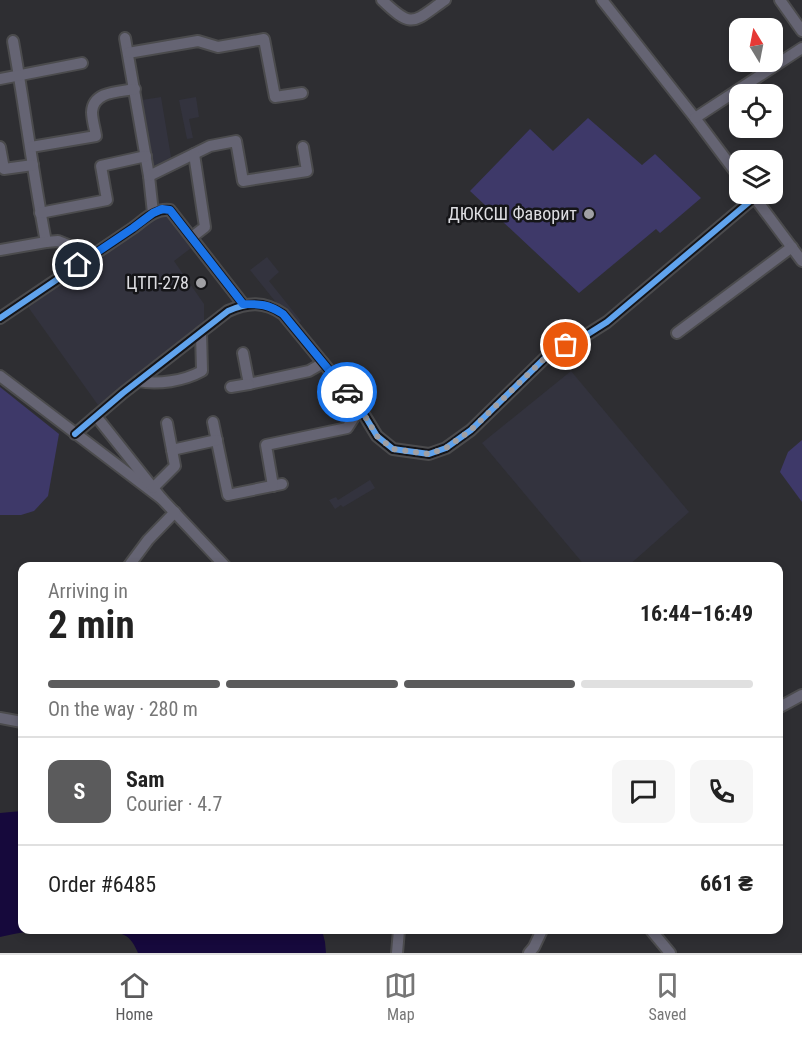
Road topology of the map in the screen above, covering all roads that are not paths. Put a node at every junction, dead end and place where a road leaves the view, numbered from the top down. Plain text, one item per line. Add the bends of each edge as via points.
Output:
1 (382, 0) edge
2 (445, 0) edge
3 (602, 0) edge
4 (780, 0) edge
5 (802, 31) edge
6 (125, 39) dead end
7 (13, 41) dead end
8 (802, 48) edge
9 (128, 53) junction
10 (82, 63) dead end
11 (19, 75) junction
12 (0, 79) edge
13 (135, 89) junction
14 (302, 93) dead end
15 (695, 118) junction
16 (0, 147) edge
17 (31, 147) junction
18 (303, 147) dead end
19 (194, 154) junction
20 (146, 156) junction
21 (729, 163) edge
22 (33, 165) junction
23 (149, 176) junction
24 (744, 204) edge
25 (761, 204) edge
26 (40, 213) junction
27 (153, 213) junction
28 (192, 237) junction
29 (46, 242) junction
30 (792, 247) junction
31 (0, 250) edge
32 (802, 261) edge
33 (78, 265) junction
34 (243, 304) junction
35 (0, 318) edge
36 (201, 332) junction
37 (677, 333) dead end
38 (243, 353) dead end
39 (323, 363) junction
40 (0, 376) edge
41 (138, 381) junction
42 (249, 384) junction
43 (231, 387) dead end
44 (360, 408) junction
45 (96, 416) junction
46 (213, 422) dead end
47 (166, 423) dead end
48 (75, 434) junction
49 (217, 441) junction
50 (172, 450) junction
51 (153, 488) junction
52 (162, 499) junction
53 (175, 512) junction
54 (132, 562) edge
55 (221, 562) edge
56 (802, 695) edge
57 (783, 705) edge
58 (0, 718) edge
59 (18, 721) edge
60 (399, 934) edge
61 (540, 934) edge
62 (654, 934) edge
63 (397, 953) edge
64 (529, 953) edge
65 (670, 953) edge

1 - 2 street via 409,21
3 - 15 street
4 - 5 street
6 - 9 street
7 - 11 street
8 - 15 street
9 - 13 street
9 - 14 street via 198,41 218,47 264,39 275,97
10 - 11 street
11 - 12 street
11 - 17 street
13 - 17 street via 96,99 92,111 96,136
13 - 20 street
15 - 21 street
16 - 22 street via 4,170
17 - 22 street
18 - 19 street via 307,171 243,182 236,141
19 - 23 street
19 - 28 street via 205,227
20 - 23 street
20 - 26 street via 101,166 107,200
22 - 26 street
23 - 27 street
24 - 44 street via 607,322 549,354 471,430 446,448 429,454 393,449 377,436
25 - 30 street
26 - 29 street
27 - 28 street via 170,210
27 - 33 street
28 - 34 street
29 - 31 street
29 - 33 street via 68,245 75,251
30 - 32 street
30 - 37 street
33 - 35 street
34 - 36 street
34 - 39 street via 272,306 283,314
36 - 41 street
36 - 41 street via 202,371 169,381
38 - 42 street
39 - 42 street via 309,371
39 - 44 street
40 - 48 street
41 - 45 street
42 - 43 street
44 - 49 street via 347,428 266,445 278,485 228,495
45 - 48 street
45 - 51 street
46 - 49 street
47 - 50 street
48 - 52 street
49 - 50 street
50 - 51 street via 176,466
51 - 52 street
52 - 53 street
53 - 54 street
53 - 55 street
56 - 57 street
58 - 59 street
60 - 63 street
61 - 64 street
62 - 65 street

